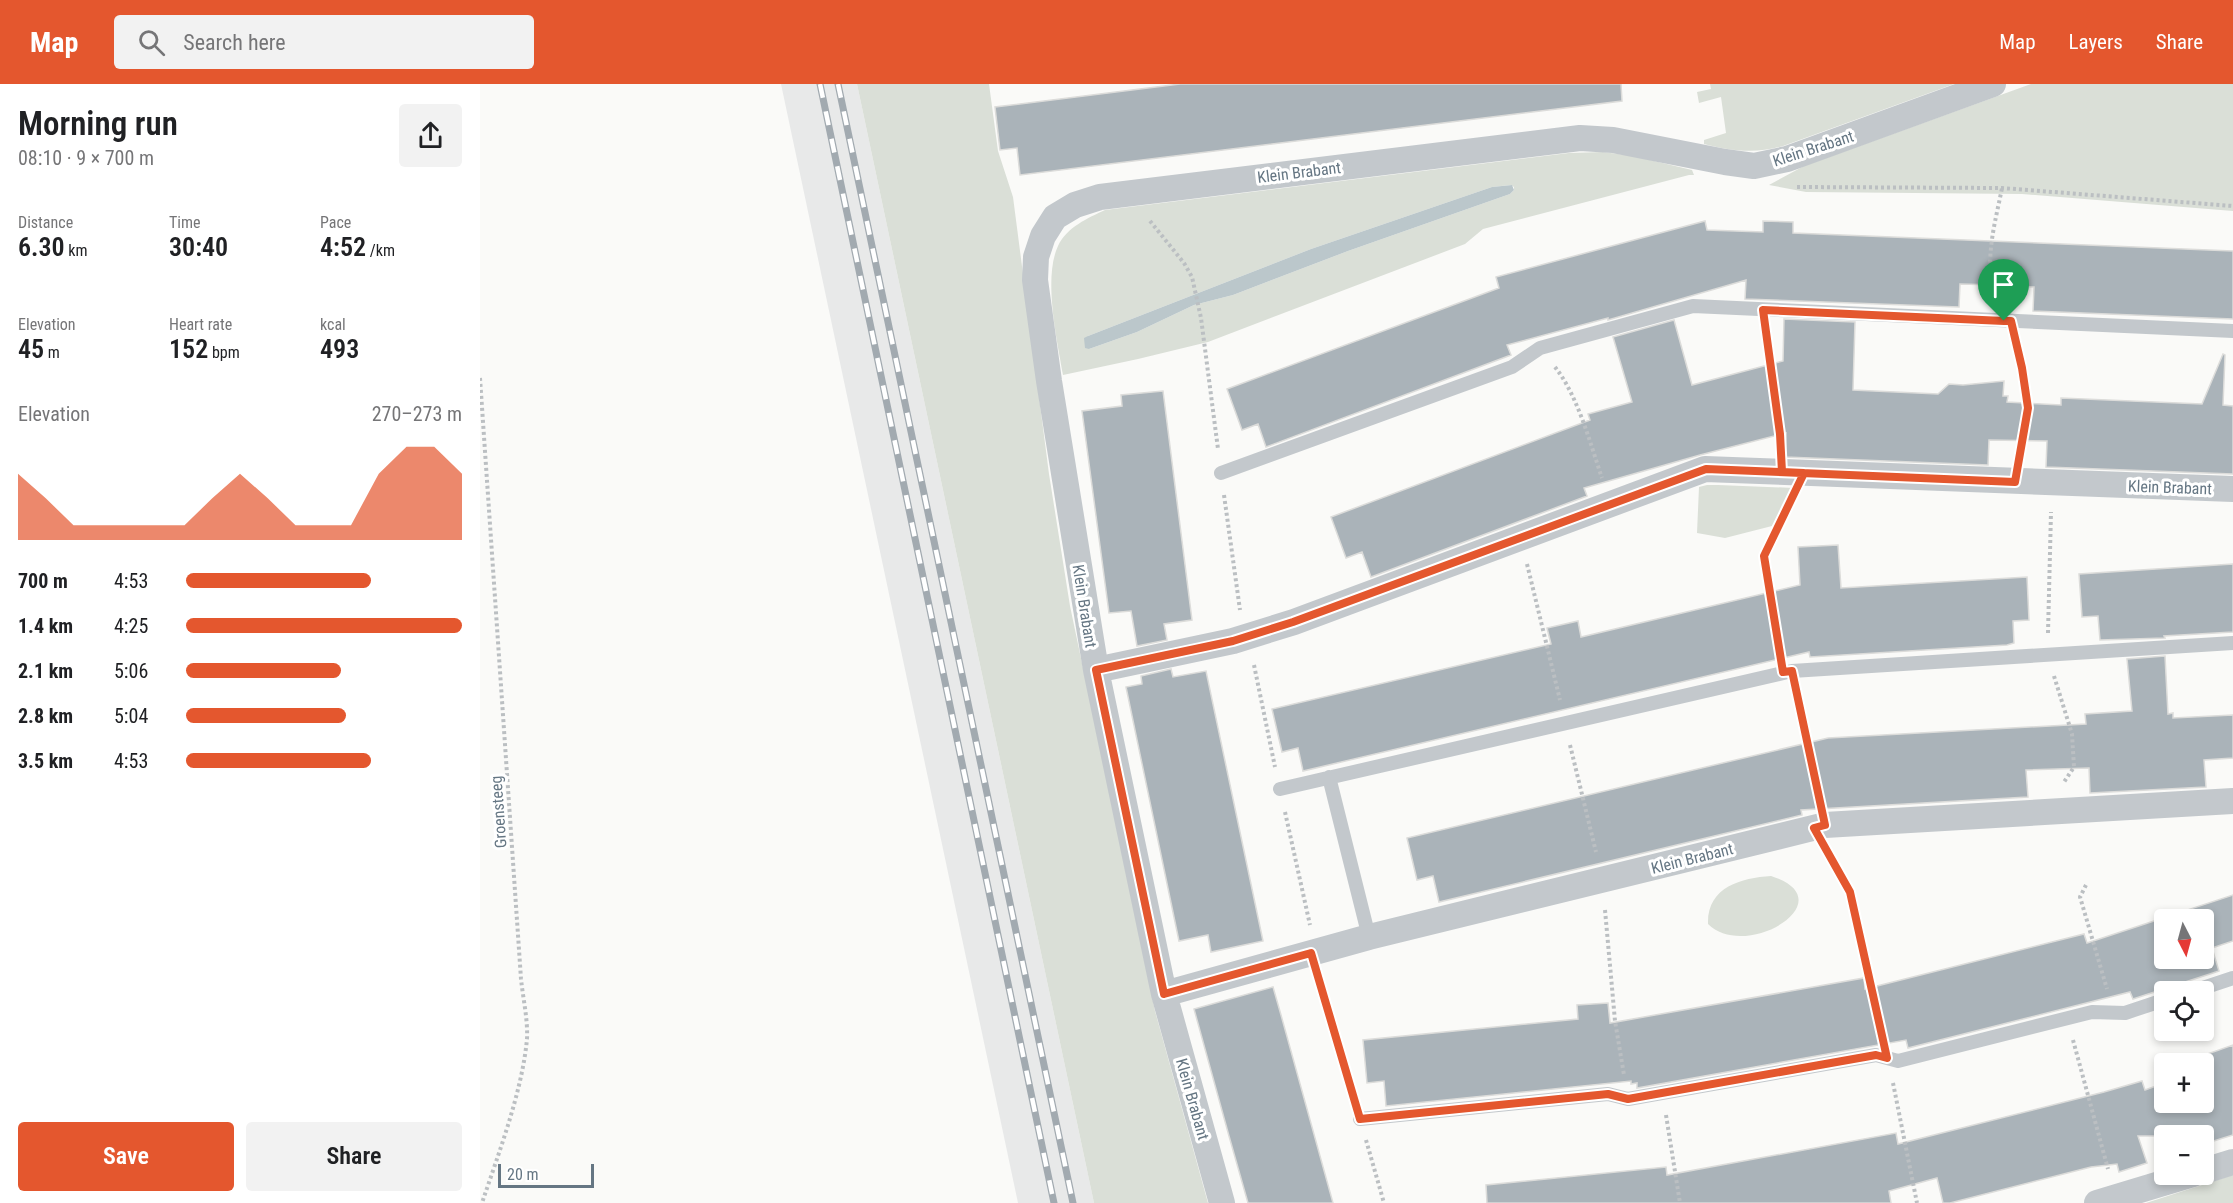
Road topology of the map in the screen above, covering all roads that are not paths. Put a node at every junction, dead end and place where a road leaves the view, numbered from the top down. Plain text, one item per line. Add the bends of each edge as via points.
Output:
1 (1993, 84) edge
2 (2233, 332) edge
3 (1221, 473) dead end
4 (2233, 489) edge
5 (2233, 643) edge
6 (1096, 670) junction
7 (1329, 777) junction
8 (1280, 789) dead end
9 (2233, 801) edge
10 (1369, 937) junction
11 (2233, 978) edge
12 (2214, 984) edge
13 (1164, 994) junction
14 (2154, 1003) edge
15 (1360, 1119) road end
16 (2233, 1162) edge
17 (2214, 1168) edge
18 (2158, 1185) edge
19 (2107, 1201) edge
20 (1222, 1203) edge

1 - 6 street, Klein Brabant via 1787,159 1754,166 1613,140 1580,138 1100,197 1055,217 1036,257 1035,280
2 - 3 lane via 1693,306 1540,348 1512,367
4 - 6 street, Klein Brabant via 1706,469 1293,622 1233,641
5 - 7 lane via 1787,671
6 - 13 street, Klein Brabant
7 - 8 lane
7 - 10 lane
9 - 10 street, Klein Brabant via 1819,827
10 - 13 street, Klein Brabant
11 - 12 lane
13 - 20 street, Klein Brabant
14 - 15 lane via 2125,1013 2092,1012 1898,1061 1876,1055 1628,1099 1608,1094
16 - 17 street
18 - 19 street

